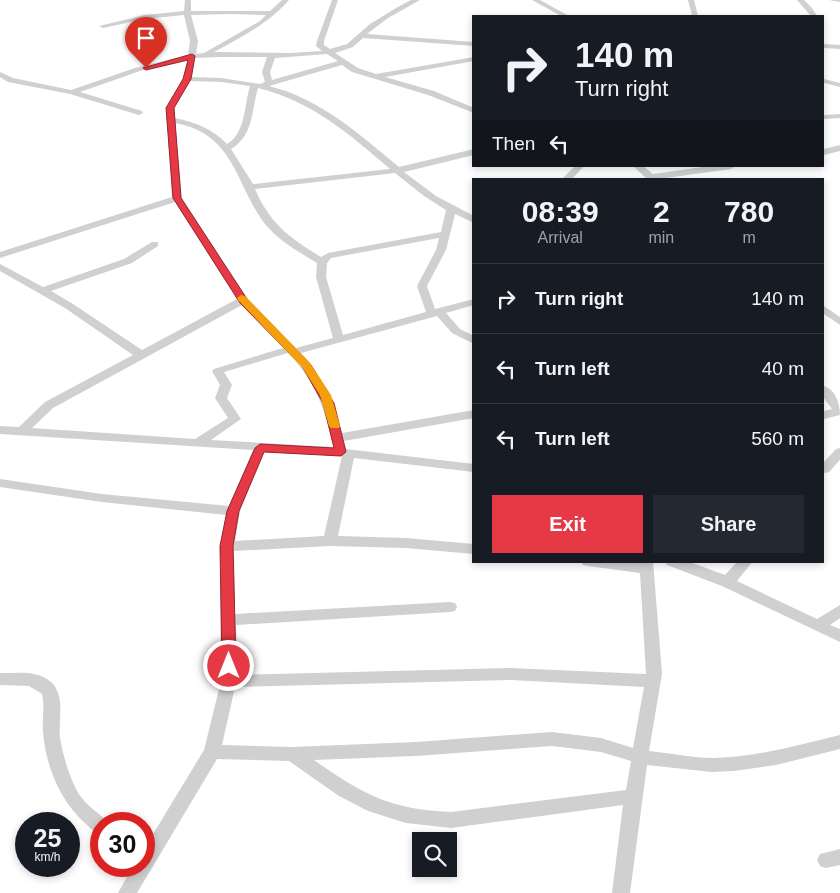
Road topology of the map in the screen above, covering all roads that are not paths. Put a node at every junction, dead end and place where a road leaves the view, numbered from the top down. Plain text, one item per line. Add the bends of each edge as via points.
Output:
1 (188, 0) edge
2 (286, 0) edge
3 (335, 0) edge
4 (417, 0) edge
5 (535, 0) edge
6 (691, 0) edge
7 (800, 0) edge
8 (832, 0) edge
9 (840, 0) edge
10 (274, 13) junction
11 (188, 14) junction
12 (564, 15) edge
13 (695, 15) edge
14 (813, 15) edge
15 (103, 26) dead end
16 (362, 36) junction
17 (472, 44) edge
18 (824, 46) edge
19 (840, 47) edge
20 (329, 52) junction
21 (272, 54) junction
22 (204, 55) junction
23 (192, 56) junction
24 (472, 59) edge
25 (344, 62) junction
26 (0, 74) edge
27 (374, 76) junction
28 (187, 79) junction
29 (824, 81) edge
30 (262, 84) junction
31 (840, 85) edge
32 (72, 92) junction
33 (472, 110) edge
34 (139, 113) dead end
35 (840, 116) edge
36 (824, 117) edge
37 (170, 120) junction
38 (227, 148) junction
39 (840, 148) edge
40 (824, 152) edge
41 (472, 153) edge
42 (579, 167) edge
43 (638, 167) edge
44 (724, 167) edge
45 (398, 170) junction
46 (567, 178) edge
47 (652, 178) edge
48 (250, 187) junction
49 (177, 198) junction
50 (451, 210) junction
51 (472, 219) edge
52 (445, 234) junction
53 (155, 244) dead end
54 (0, 255) edge
55 (322, 262) junction
56 (0, 267) edge
57 (42, 291) junction
58 (243, 300) junction
59 (472, 303) edge
60 (824, 309) edge
61 (436, 314) junction
62 (840, 322) edge
63 (339, 339) junction
64 (472, 340) edge
65 (293, 351) junction
66 (141, 355) junction
67 (824, 390) edge
68 (840, 411) edge
69 (472, 414) edge
70 (824, 415) edge
71 (0, 430) edge
72 (23, 431) junction
73 (338, 438) junction
74 (199, 442) junction
75 (260, 448) junction
76 (840, 452) edge
77 (345, 453) junction
78 (472, 468) edge
79 (824, 469) edge
80 (0, 484) edge
81 (233, 511) junction
82 (330, 541) junction
83 (227, 546) junction
84 (472, 549) edge
85 (617, 563) edge
86 (677, 563) edge
87 (744, 563) edge
88 (646, 565) edge
89 (727, 582) junction
90 (450, 607) dead end
91 (840, 611) edge
92 (230, 620) junction
93 (819, 625) junction
94 (840, 636) edge
95 (0, 679) edge
96 (229, 681) junction
97 (653, 681) junction
98 (840, 742) edge
99 (212, 752) junction
100 (292, 754) junction
101 (640, 757) junction
102 (633, 796) junction
103 (90, 817) edge
104 (155, 847) edge
105 (137, 877) edge
106 (127, 893) edge
107 (621, 893) edge

1 - 11 street
2 - 10 street
3 - 20 street via 320,38 320,46
4 - 16 street via 369,28
5 - 12 street
6 - 13 street
7 - 14 street
8 - 9 street
10 - 11 street
10 - 22 street
11 - 15 street via 127,20
11 - 23 street via 194,34
16 - 17 street
16 - 20 street via 353,44
18 - 19 street
20 - 21 street
20 - 25 street
21 - 22 street
21 - 30 street
22 - 23 street
23 - 28 street
23 - 32 street
24 - 27 street
25 - 27 street via 355,70
25 - 30 street
26 - 32 street
27 - 33 street via 431,93
28 - 30 street
28 - 37 street via 172,102
29 - 31 street
30 - 38 street via 250,97 243,133
30 - 45 street via 321,110
32 - 34 street
35 - 36 street
37 - 38 street via 198,126 213,134
37 - 49 street
38 - 48 street
39 - 40 street
41 - 45 street
42 - 46 street
43 - 47 street
44 - 47 street
45 - 48 street
45 - 50 street
48 - 55 street via 258,208 276,232
49 - 54 street
49 - 58 street
50 - 51 street
50 - 52 street
52 - 55 street via 339,252
52 - 61 street via 441,250 422,286
53 - 57 street via 128,262
55 - 63 street via 321,277
56 - 57 street
57 - 66 street
58 - 65 street
58 - 66 street
59 - 61 street
60 - 62 street
61 - 63 street
61 - 64 street
63 - 65 street
65 - 73 street via 325,395
65 - 74 street via 218,371 226,386 221,398 235,419
66 - 72 street via 49,406
67 - 68 street
68 - 70 street
69 - 73 street
71 - 72 street
72 - 74 street
73 - 77 street
74 - 75 street
75 - 77 street
75 - 81 street
76 - 79 street
77 - 78 street
77 - 82 street
80 - 81 street
81 - 83 street
82 - 83 street
82 - 84 street via 413,543
83 - 92 street
85 - 88 street
86 - 89 street
87 - 89 street
88 - 97 street
89 - 93 street
90 - 92 street
91 - 93 street
92 - 96 street
93 - 94 street
95 - 103 street via 32,680 46,687 51,697 50,724 55,748 69,792 75,803
96 - 97 street via 511,674
96 - 99 street
97 - 101 street
98 - 101 street via 776,758 734,764 712,765
99 - 100 street
99 - 104 street
100 - 101 street via 552,739 601,745
100 - 102 street via 364,801 395,813 428,819 451,820
101 - 102 street
102 - 107 street
105 - 106 street

